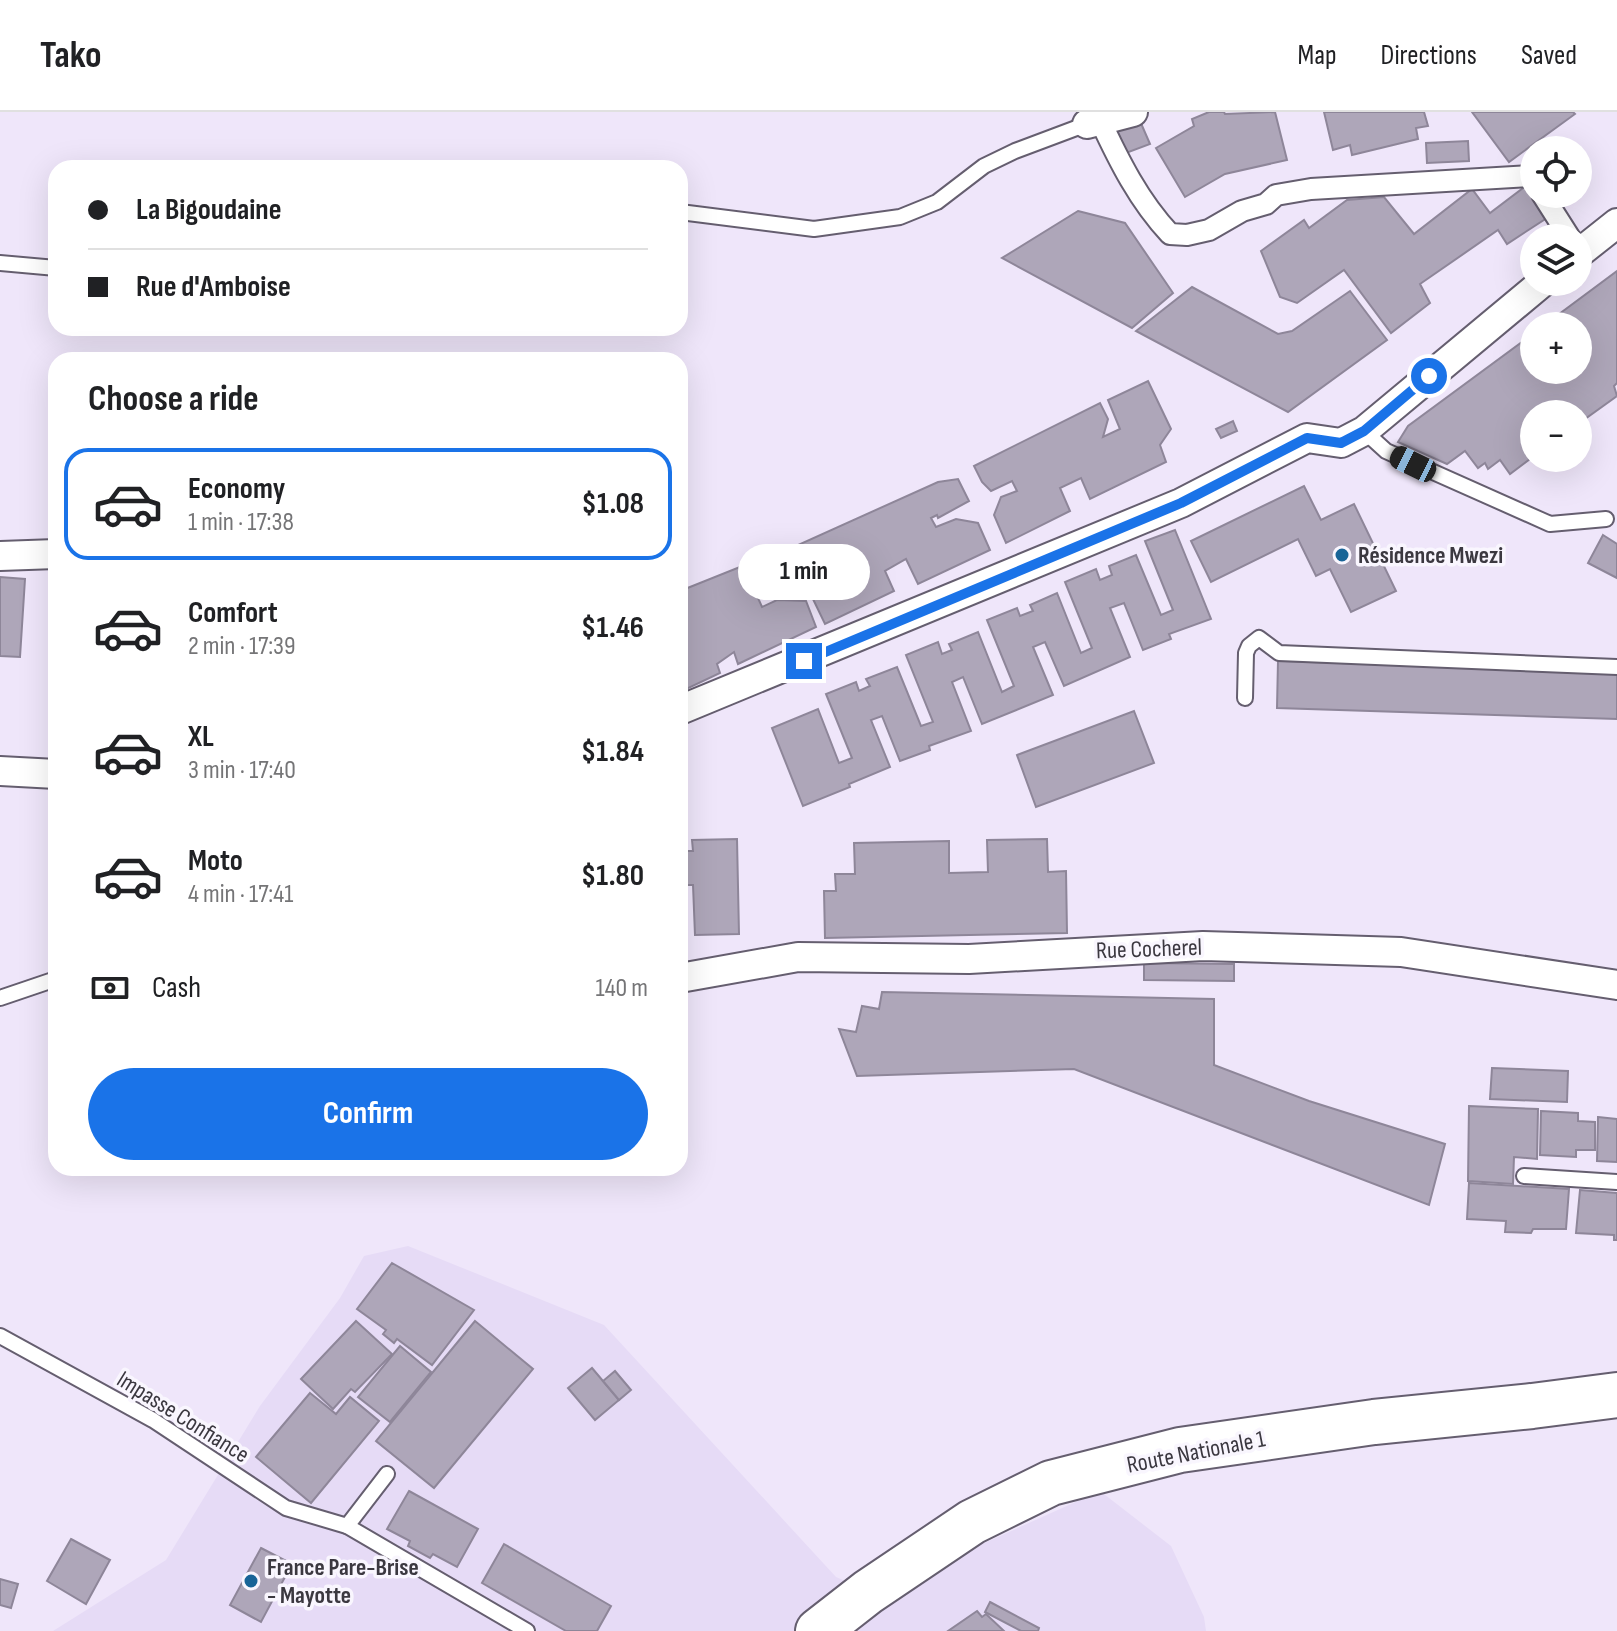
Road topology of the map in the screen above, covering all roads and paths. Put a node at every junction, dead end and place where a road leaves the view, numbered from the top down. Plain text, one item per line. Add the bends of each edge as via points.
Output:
1 (1133, 112) edge
2 (1093, 122) junction
3 (1520, 176) edge
4 (688, 213) edge
5 (1617, 223) edge
6 (1592, 239) edge
7 (0, 263) edge
8 (48, 267) edge
9 (1526, 296) edge
10 (1364, 431) junction
11 (1606, 519) dead end
12 (48, 554) edge
13 (0, 556) edge
14 (1617, 667) edge
15 (1245, 698) dead end
16 (688, 707) edge
17 (0, 771) edge
18 (48, 774) edge
19 (688, 976) edge
20 (48, 982) edge
21 (1617, 985) edge
22 (0, 998) edge
23 (1524, 1176) dead end
24 (1617, 1182) edge
25 (0, 1336) edge
26 (1617, 1395) edge
27 (387, 1474) dead end
28 (347, 1526) junction
29 (527, 1631) edge
30 (818, 1631) edge

1 - 2 street
2 - 3 street via 1170,234 1209,230 1276,195 1311,189
2 - 4 lane via 984,166 937,202 900,217 814,229
5 - 6 street
7 - 8 lane
9 - 10 street
10 - 11 lane via 1386,451 1550,524
10 - 16 street via 1341,443 1307,438 1181,503
12 - 13 street
14 - 15 lane via 1279,653 1259,638 1249,646 1245,660
17 - 18 street
19 - 21 street, Rue Cocherel via 798,957 969,959 1203,946 1401,952
20 - 22 lane
23 - 24 lane
25 - 28 lane, Impasse Confiance via 153,1420 286,1508
26 - 30 main road, Route Nationale 1 via 1180,1450 1051,1483 972,1522
27 - 28 lane
28 - 29 lane, Impasse Confiance

